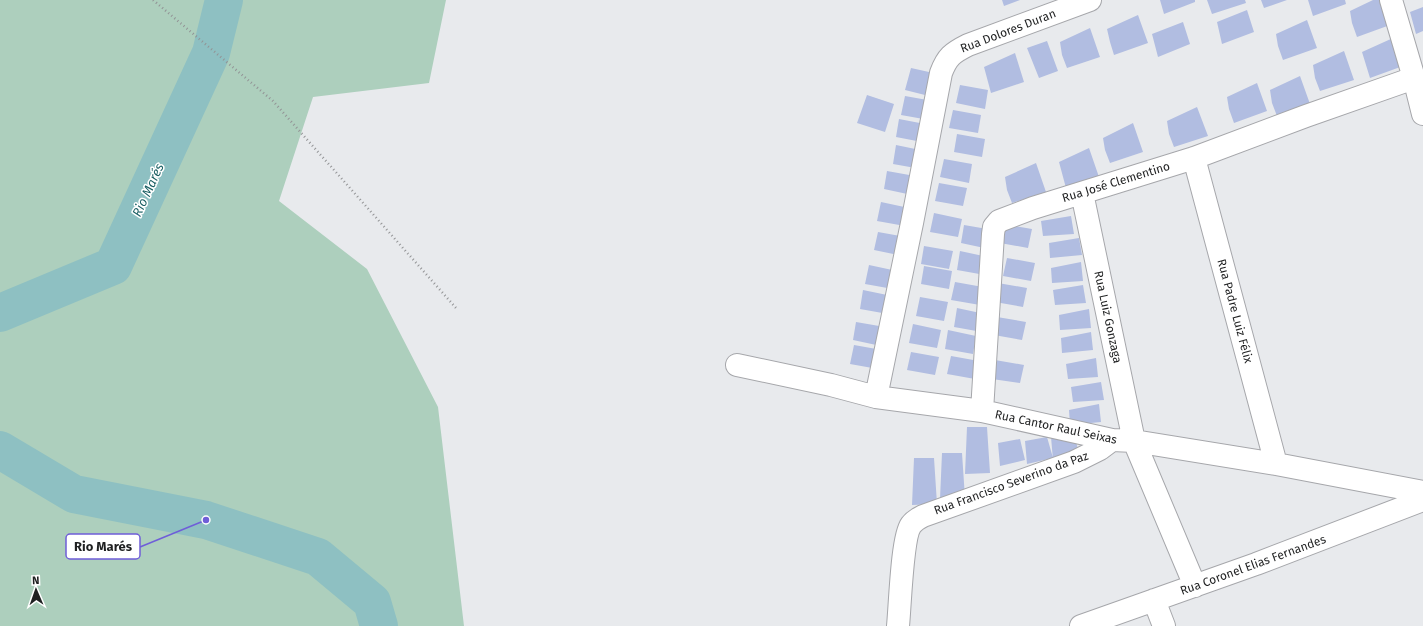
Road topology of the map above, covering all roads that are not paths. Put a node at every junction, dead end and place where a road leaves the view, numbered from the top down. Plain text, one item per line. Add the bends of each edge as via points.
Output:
1 (1090, 0) edge
2 (1391, 0) edge
3 (1414, 78) junction
4 (1423, 114) edge
5 (1194, 158) junction
6 (1082, 193) junction
7 (737, 365) dead end
8 (876, 397) junction
9 (982, 411) junction
10 (1112, 440) junction
11 (1134, 441) junction
12 (1276, 464) junction
13 (1423, 492) edge
14 (1423, 500) edge
15 (1195, 586) junction
16 (1154, 600) junction
17 (898, 626) edge
18 (1081, 626) edge
19 (1164, 626) edge

1 - 8 street, Rua Dolores Duran via 968,46 949,56 944,64
2 - 3 street
3 - 4 street
3 - 5 street, Rua José Clementino
5 - 6 street, Rua José Clementino
5 - 12 street, Rua Padre Luiz Félix
6 - 9 street, Rua José Clementino via 999,221 994,228
6 - 11 street, Rua Luiz Gonzaga
7 - 8 street, Rua Cantor Raul Seixas
8 - 9 street, Rua Cantor Raul Seixas
9 - 10 street, Rua Cantor Raul Seixas
10 - 11 street, Rua Cantor Raul Seixas
10 - 17 street, Rua Francisco Severino da Paz via 1074,462 923,516 910,526 905,542
11 - 12 street, Rua Cantor Raul Seixas
11 - 15 street, Rua Luiz Gonzaga
12 - 13 street, Rua Cantor Raul Seixas
14 - 15 street, Rua Coronel Elias Fernandes
15 - 16 street, Rua Coronel Elias Fernandes
16 - 18 street, Rua Coronel Elias Fernandes
16 - 19 street

